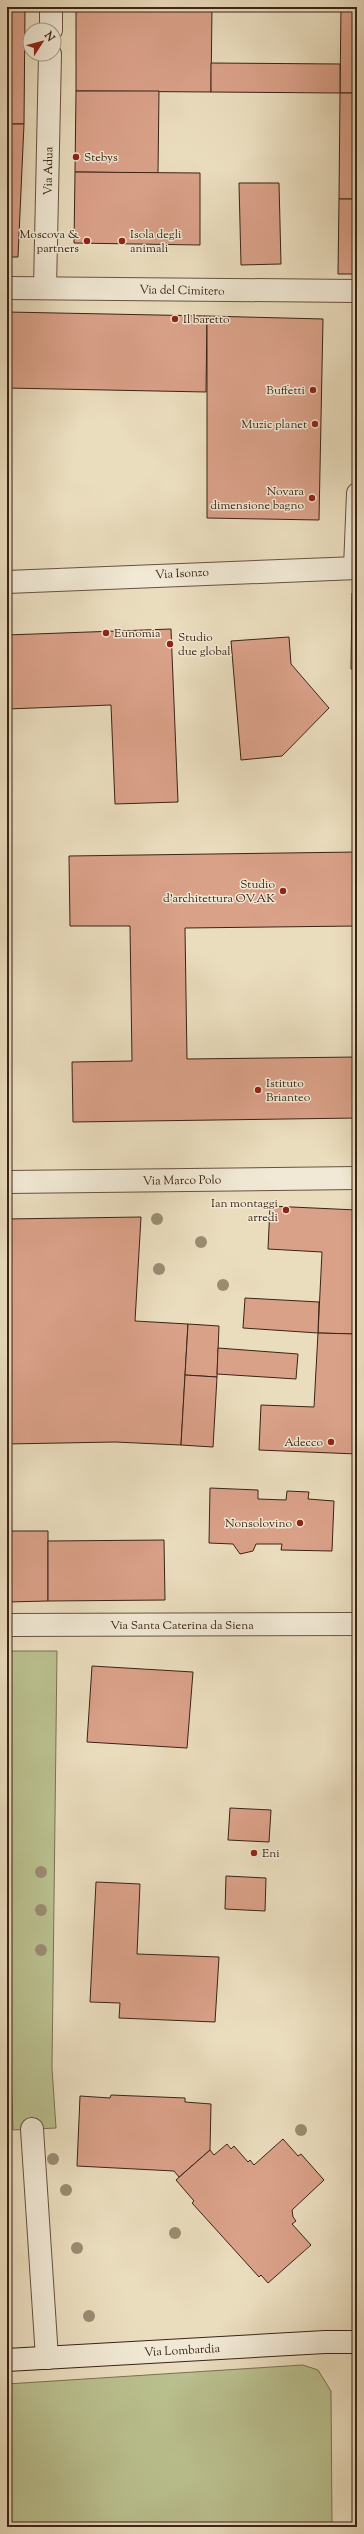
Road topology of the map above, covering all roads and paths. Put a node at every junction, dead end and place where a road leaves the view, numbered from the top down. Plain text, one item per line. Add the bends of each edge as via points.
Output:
1 (51, 7) edge
2 (51, 22) edge
3 (50, 62) edge
4 (7, 288) edge
5 (45, 288) junction
6 (357, 291) edge
7 (357, 493) edge
8 (356, 568) edge
9 (7, 582) edge
10 (357, 1178) edge
11 (7, 1182) edge
12 (357, 1624) edge
13 (7, 1625) edge
14 (32, 2129) dead end
15 (357, 2342) edge
16 (47, 2358) junction
17 (7, 2360) edge

1 - 2 street
3 - 5 street, Via Adua
4 - 5 street, Via del Cimitero
5 - 6 street, Via del Cimitero
7 - 8 lane
8 - 9 street, Via Isonzo
10 - 11 street, Via Marco Polo
12 - 13 street, Via Santa Caterina da Siena
14 - 16 street
15 - 16 street, Via Lombardia via 317,2342
16 - 17 street, Via Lombardia

